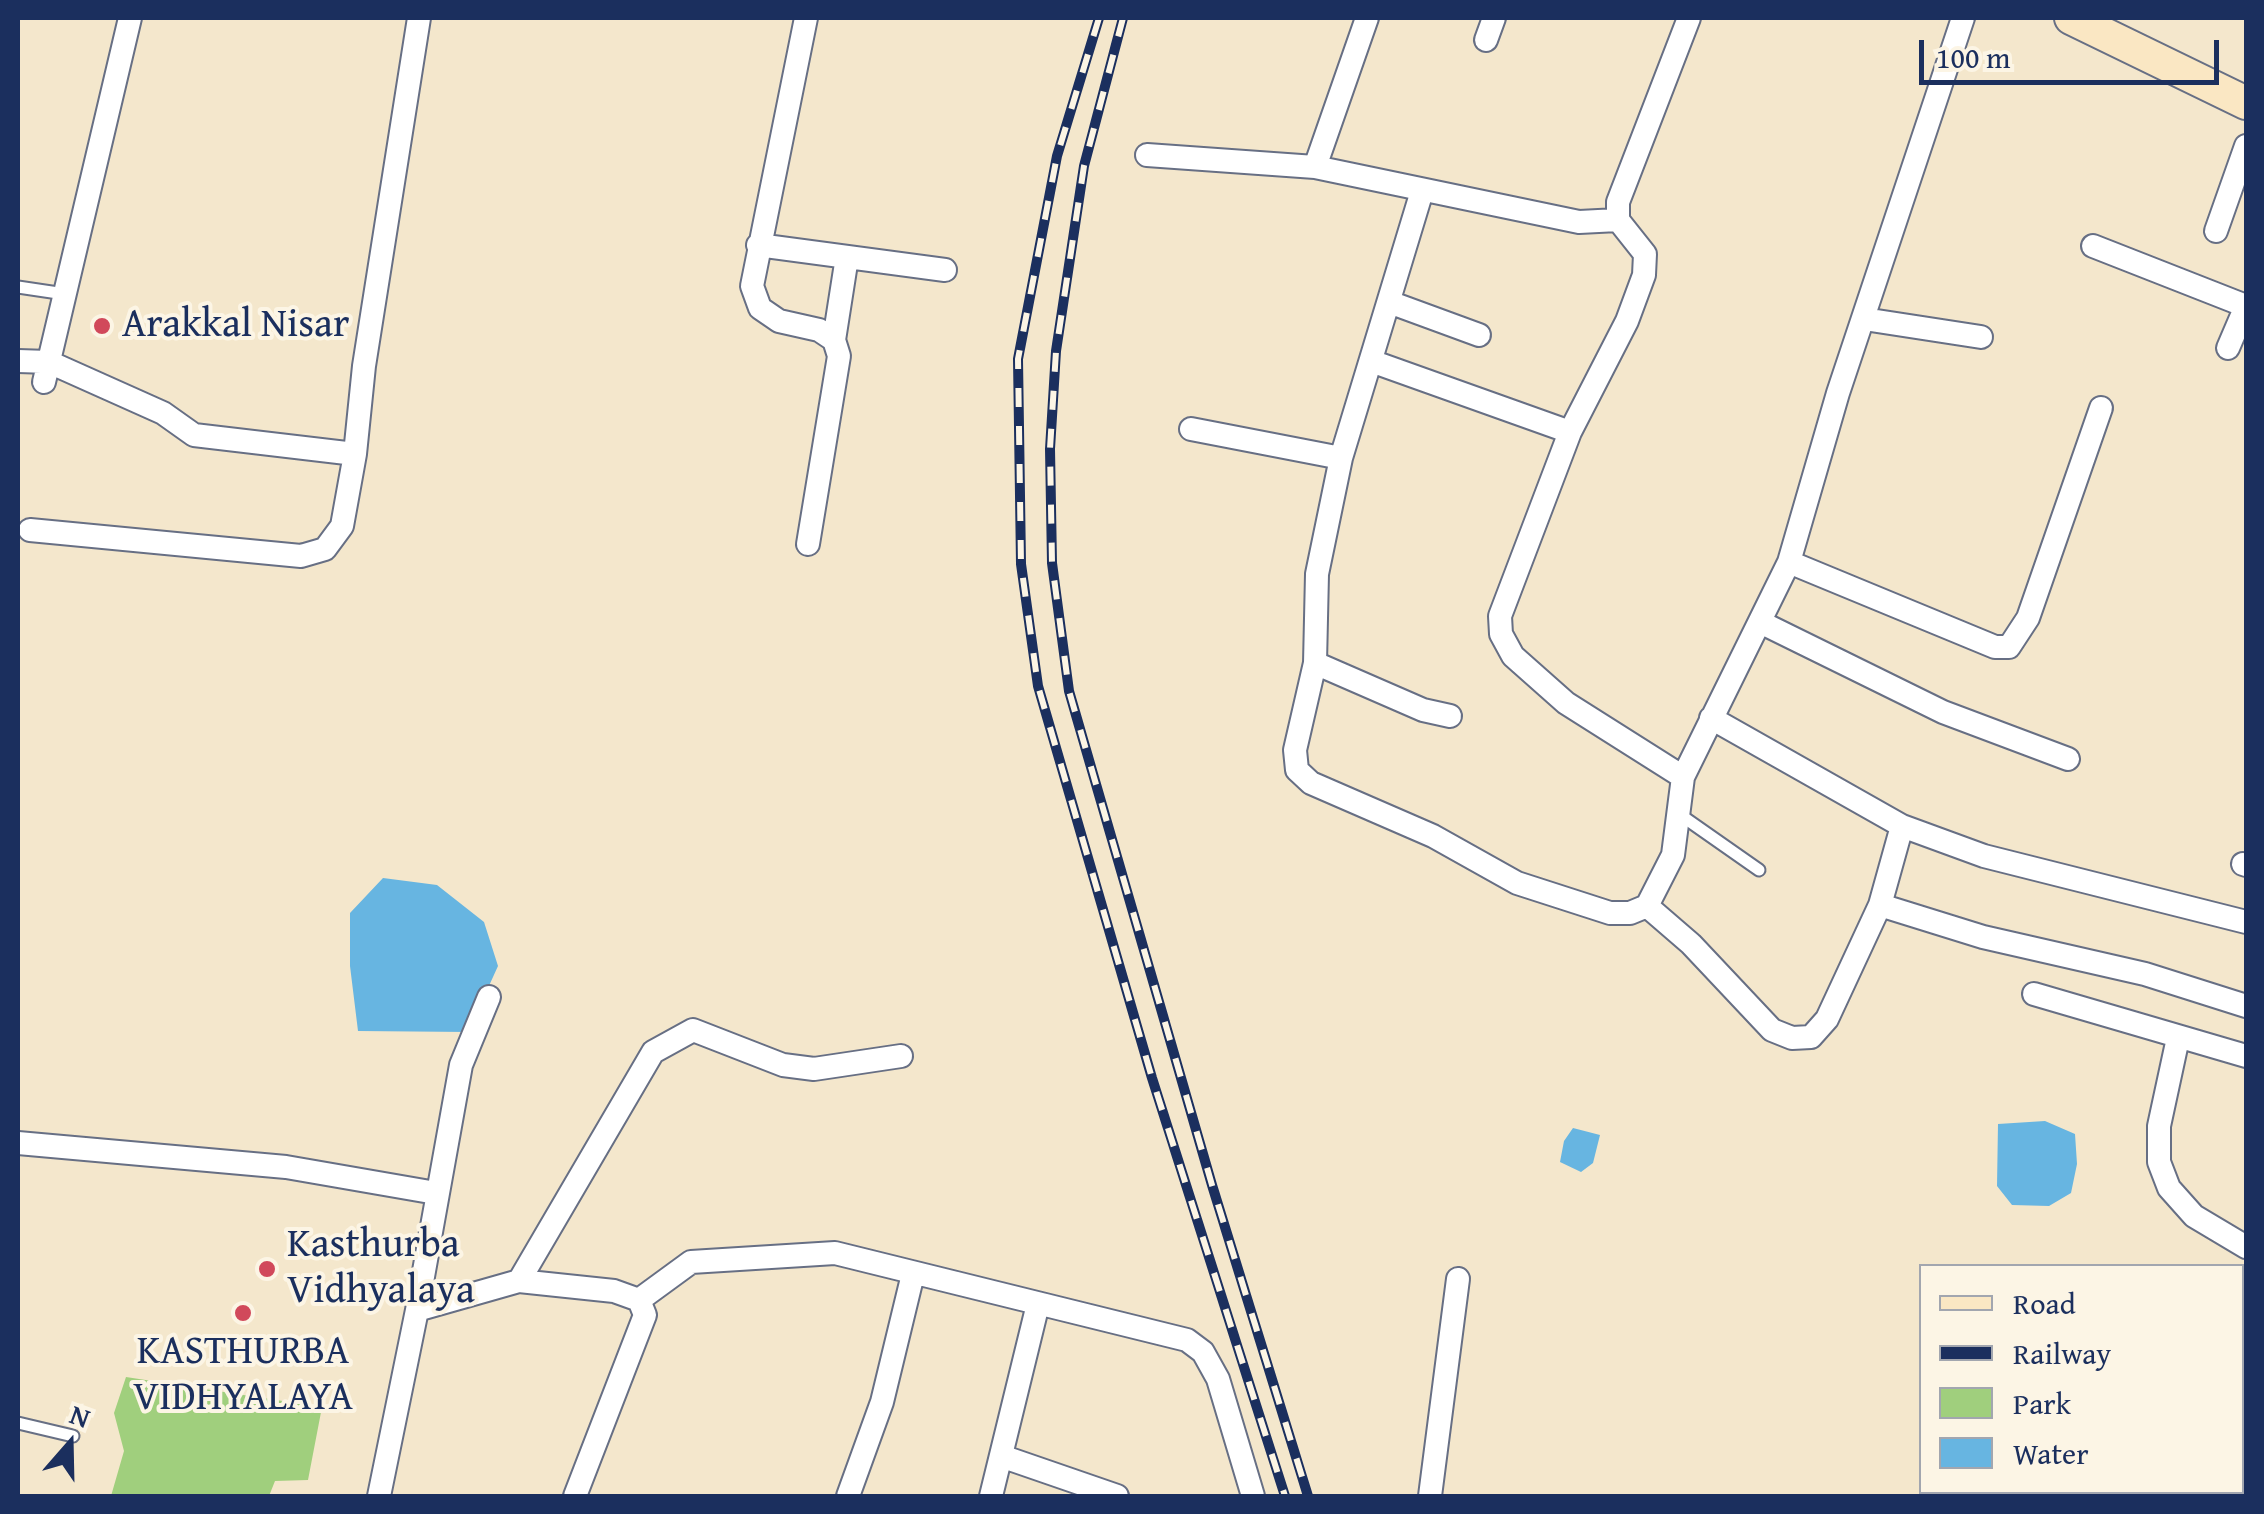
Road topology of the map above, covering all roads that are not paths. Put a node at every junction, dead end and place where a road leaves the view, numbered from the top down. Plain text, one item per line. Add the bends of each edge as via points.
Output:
1 (130, 18) edge
2 (419, 18) edge
3 (806, 18) edge
4 (1367, 18) edge
5 (1689, 18) edge
6 (1963, 18) edge
7 (2071, 18) edge
8 (2246, 103) edge
9 (2246, 146) edge
10 (1147, 156) dead end
11 (1315, 167) junction
12 (1422, 191) junction
13 (1618, 220) junction
14 (2216, 231) dead end
15 (758, 246) junction
16 (2093, 246) dead end
17 (848, 257) junction
18 (945, 270) dead end
19 (18, 287) edge
20 (65, 294) junction
21 (1388, 302) junction
22 (2246, 306) edge
23 (1864, 318) junction
24 (1478, 335) dead end
25 (1981, 337) dead end
26 (834, 340) junction
27 (2228, 348) dead end
28 (1371, 360) junction
29 (18, 361) edge
30 (47, 372) junction
31 (2101, 408) dead end
32 (1191, 429) dead end
33 (1570, 432) junction
34 (355, 454) junction
35 (1341, 458) junction
36 (30, 530) dead end
37 (808, 544) dead end
38 (1789, 562) junction
39 (1760, 622) junction
40 (1315, 663) junction
41 (1450, 716) dead end
42 (1712, 718) junction
43 (2068, 758) dead end
44 (1683, 777) junction
45 (1678, 814) junction
46 (1902, 826) junction
47 (1759, 870) dead end
48 (1880, 905) junction
49 (1647, 906) junction
50 (2246, 922) edge
51 (2034, 994) dead end
52 (490, 997) dead end
53 (2246, 1006) edge
54 (2178, 1038) junction
55 (901, 1056) dead end
56 (2246, 1056) edge
57 (18, 1143) edge
58 (436, 1193) junction
59 (2246, 1248) edge
60 (913, 1274) junction
61 (1458, 1279) dead end
62 (519, 1281) junction
63 (639, 1300) junction
64 (1038, 1304) junction
65 (417, 1310) junction
66 (18, 1424) edge
67 (73, 1436) dead end
68 (1001, 1456) junction
69 (380, 1496) edge
70 (575, 1496) edge
71 (848, 1496) edge
72 (991, 1496) edge
73 (1117, 1496) edge
74 (1252, 1496) edge
75 (1430, 1496) edge

1 - 20 street
2 - 34 street
3 - 15 street
4 - 11 street
5 - 13 street via 1628,168
6 - 23 street
7 - 8 street
9 - 14 street
10 - 11 street
11 - 12 street
12 - 13 street via 1579,222
12 - 21 street
13 - 33 street via 1645,254 1644,275
15 - 17 street
15 - 26 street via 752,286 760,308
16 - 22 street
17 - 18 street
17 - 26 street
19 - 20 lane
20 - 30 street
21 - 24 street
21 - 28 street
22 - 27 street
23 - 25 street
23 - 38 street
26 - 37 street via 839,356
28 - 33 street
28 - 35 street
29 - 30 street
30 - 34 street via 163,413 194,435
31 - 38 street via 2028,618 2009,647 1995,647
32 - 35 street
33 - 44 street via 1509,589 1502,634 1513,656 1566,703
34 - 36 street via 342,526 325,549 301,556
35 - 40 street via 1317,574
38 - 39 street
39 - 42 street
39 - 43 street via 1943,712
40 - 41 street
40 - 49 street via 1294,750 1297,770 1311,783 1434,836 1517,883 1610,913
42 - 44 street
42 - 46 street
44 - 45 street
45 - 47 lane
45 - 49 street via 1673,855
46 - 48 street
46 - 50 street via 1984,856
48 - 49 street via 1827,1019 1810,1037 1792,1038 1772,1030
48 - 53 street
51 - 54 street
52 - 58 street via 461,1065
54 - 56 street
54 - 59 street via 2158,1126 2159,1162 2168,1188 2194,1216
55 - 62 street via 814,1069 783,1066 693,1030 672,1038 653,1052
57 - 58 street via 286,1166
58 - 65 street
60 - 63 street via 835,1253 692,1262
60 - 64 street
60 - 71 street via 882,1402
61 - 75 street
62 - 63 street
62 - 65 street
63 - 70 street via 646,1314 635,1349
64 - 68 street
64 - 74 street via 1187,1340 1204,1352
65 - 69 street
66 - 67 lane
68 - 72 street
68 - 73 street

